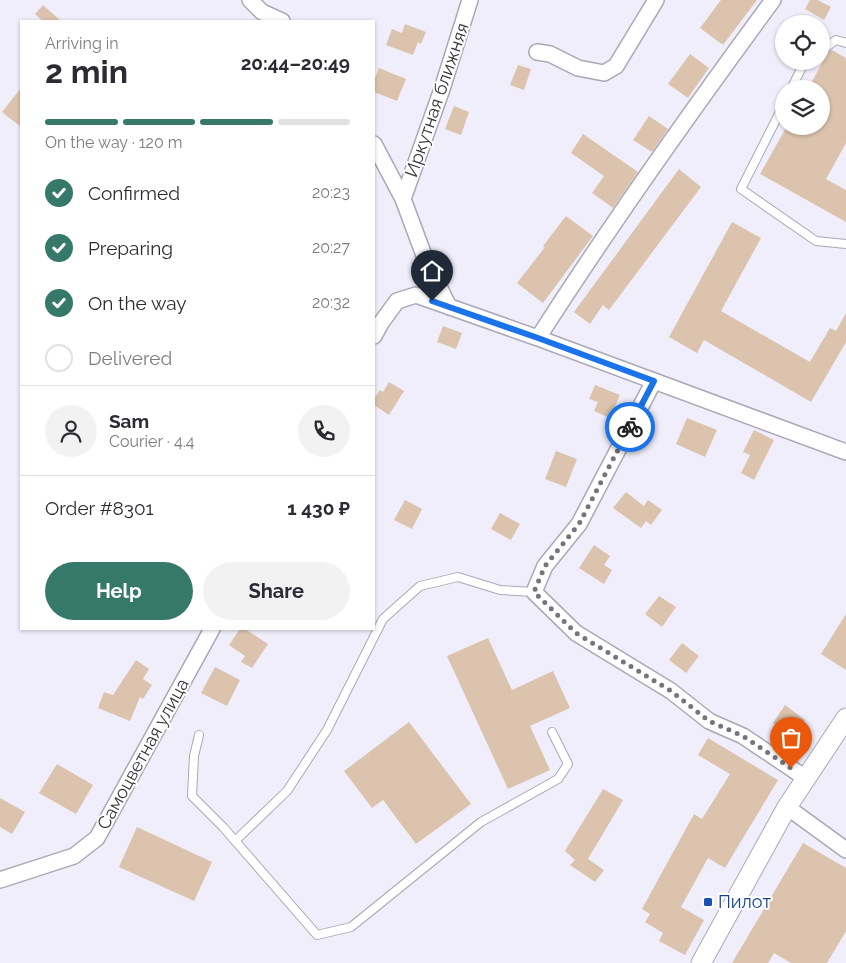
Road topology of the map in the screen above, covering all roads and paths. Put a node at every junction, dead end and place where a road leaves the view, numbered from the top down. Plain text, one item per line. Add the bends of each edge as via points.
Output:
1 (250, 0) edge
2 (470, 0) edge
3 (656, 0) edge
4 (773, 0) edge
5 (257, 17) edge
6 (276, 20) edge
7 (846, 43) edge
8 (830, 44) edge
9 (537, 52) dead end
10 (775, 122) edge
11 (375, 146) edge
12 (403, 199) junction
13 (846, 244) edge
14 (448, 307) junction
15 (375, 334) edge
16 (538, 338) junction
17 (654, 381) junction
18 (846, 452) edge
19 (534, 592) junction
20 (211, 630) edge
21 (846, 718) edge
22 (552, 732) dead end
23 (198, 735) dead end
24 (807, 779) junction
25 (787, 807) junction
26 (235, 841) junction
27 (846, 850) edge
28 (0, 880) edge
29 (702, 963) edge

1 - 5 street
2 - 12 street, Иркутная ближняя
3 - 9 street via 616,66 604,73 578,68 550,54
4 - 16 street via 720,71
5 - 6 street
7 - 8 lane via 836,40
10 - 13 lane via 741,189 816,241
11 - 12 street
12 - 14 street
14 - 15 street via 416,295 397,301
14 - 16 street
16 - 17 street
17 - 18 street
17 - 19 street via 579,524 545,566
19 - 24 street via 576,633 671,691 709,721 743,736
19 - 26 lane via 500,590 458,577 420,586 383,619 327,730 287,791
20 - 28 street, Самоцветная улица via 97,838 74,856
21 - 24 street
22 - 26 lane via 568,764 558,779 481,822 351,927 317,935
23 - 26 lane via 192,796
24 - 25 street
25 - 27 street
25 - 29 street

